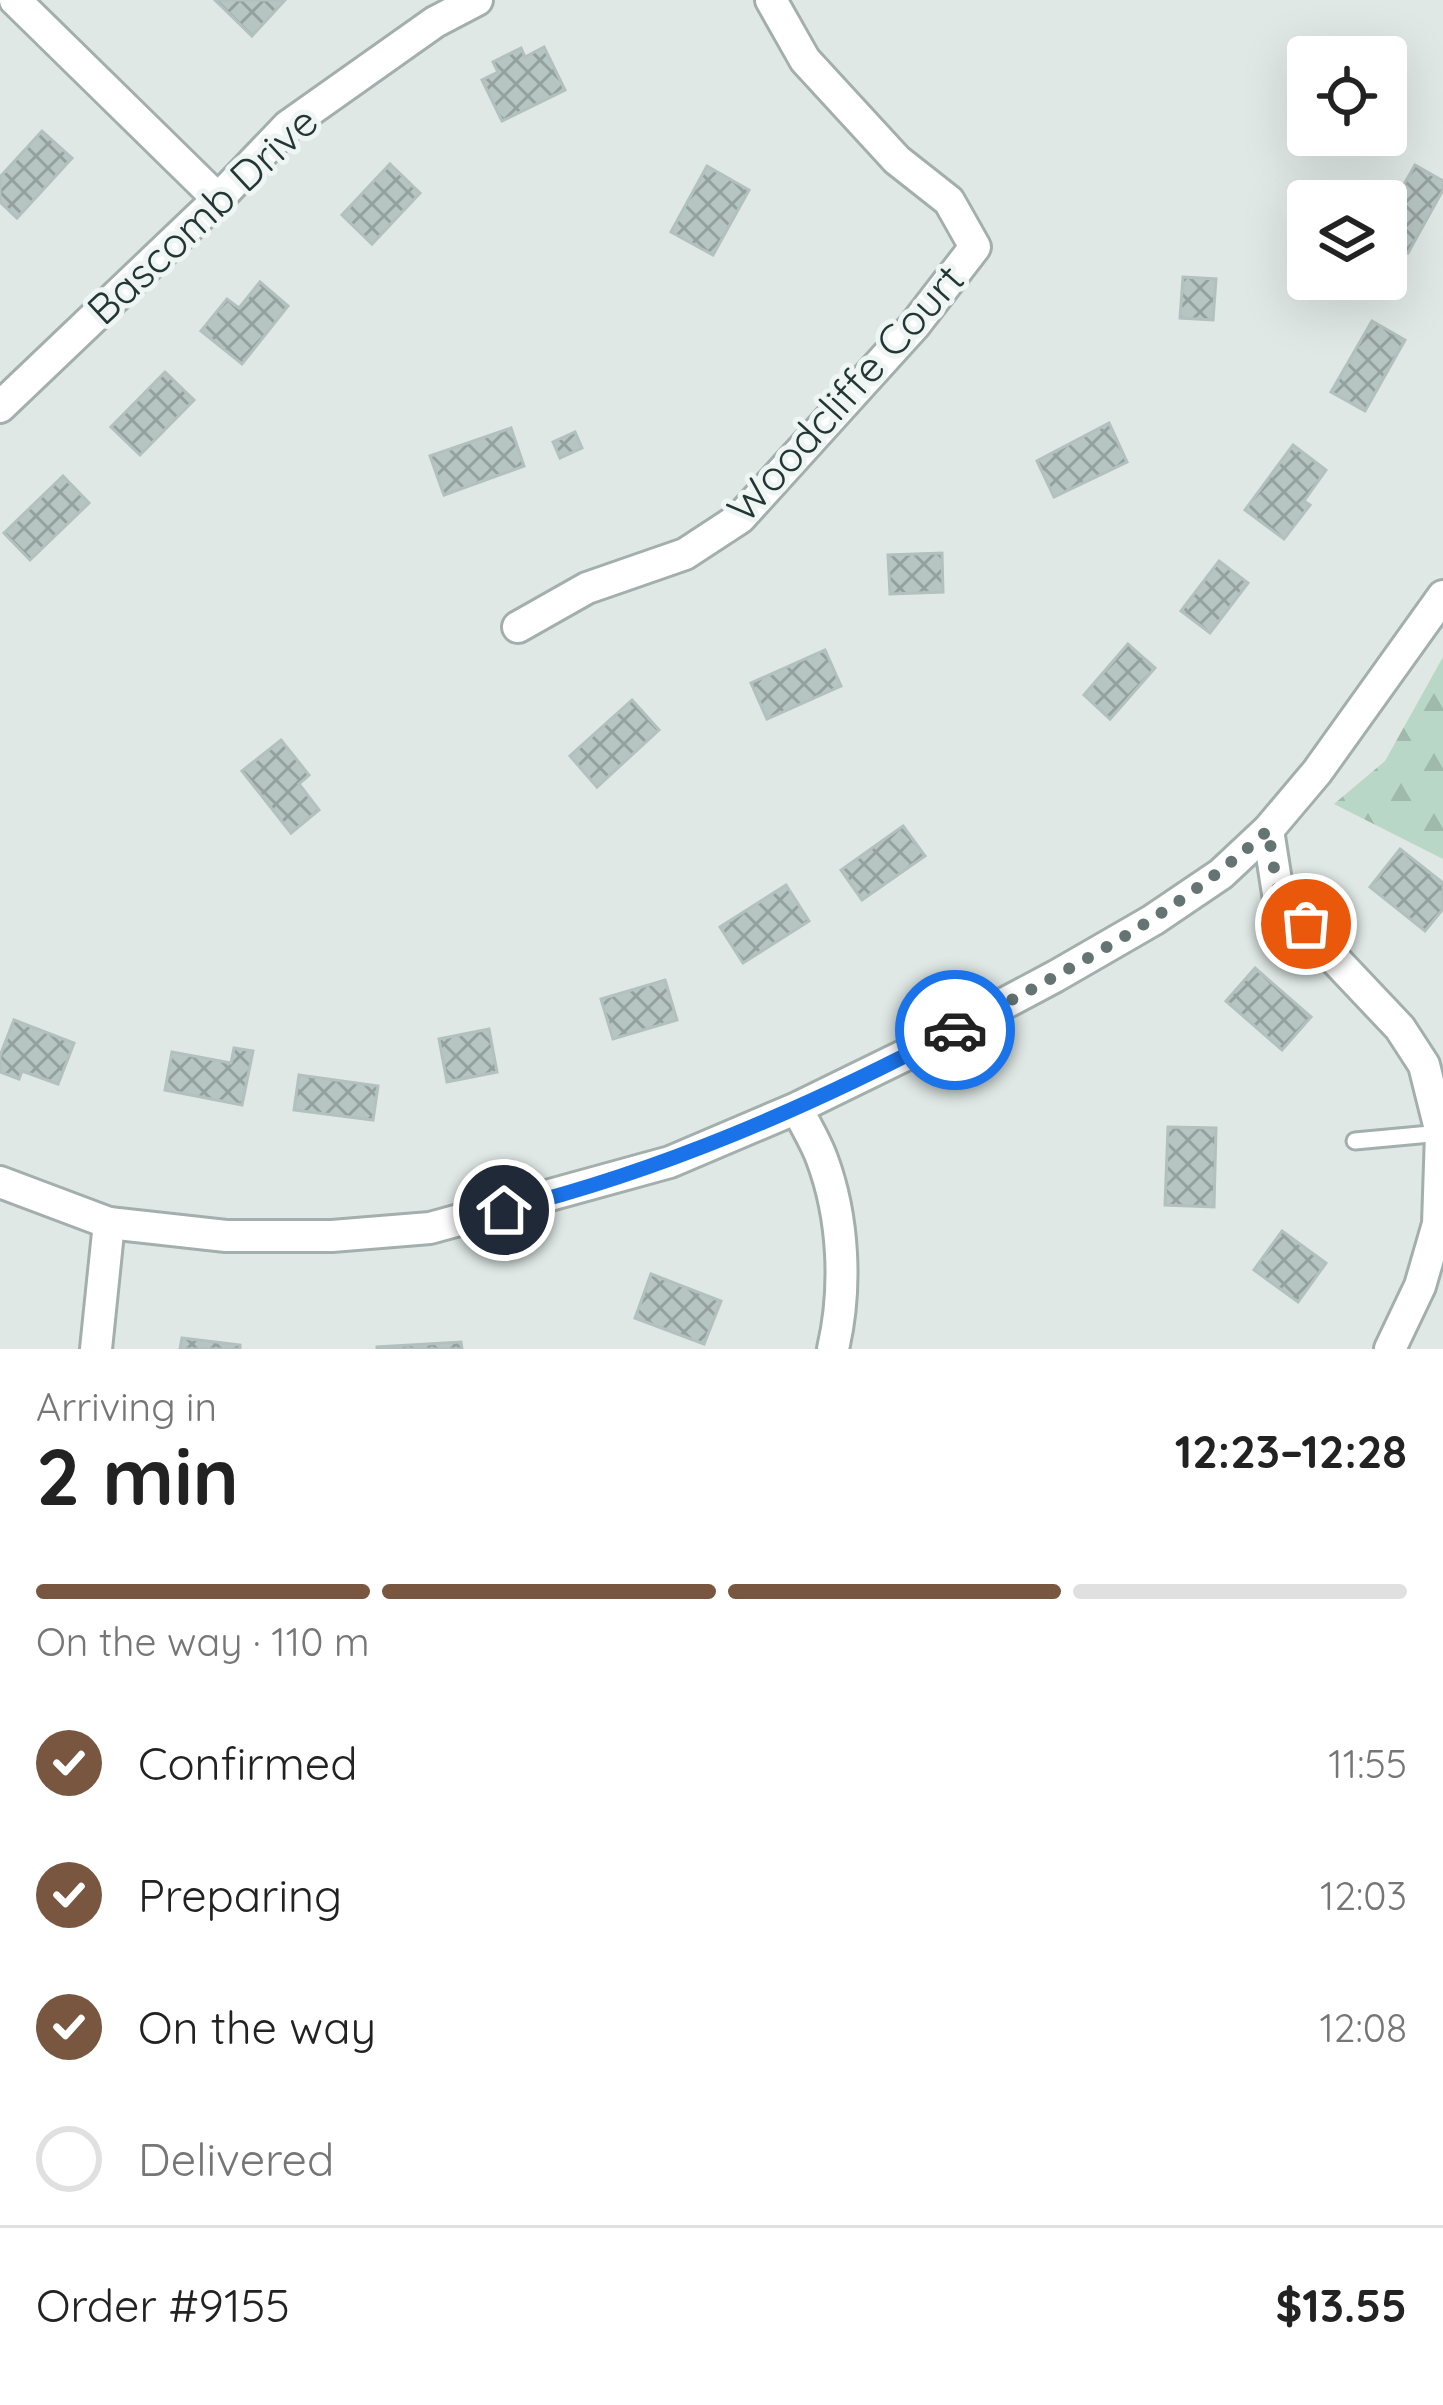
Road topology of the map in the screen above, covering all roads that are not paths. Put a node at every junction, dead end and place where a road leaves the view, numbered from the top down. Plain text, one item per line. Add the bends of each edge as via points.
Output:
1 (15, 0) edge
2 (477, 0) edge
3 (771, 0) edge
4 (218, 200) junction
5 (0, 407) edge
6 (1443, 596) edge
7 (518, 628) dead end
8 (1268, 830) junction
9 (796, 1108) junction
10 (1442, 1132) edge
11 (1355, 1141) dead end
12 (0, 1182) edge
13 (110, 1223) junction
14 (96, 1349) edge
15 (833, 1349) edge
16 (1390, 1349) edge

1 - 4 street
2 - 4 street, Bascomb Drive via 288,126
3 - 7 street, Woodcliffe Court via 805,60 897,160 949,201 975,247 740,518 685,554 587,588
4 - 5 street, Bascomb Drive
6 - 8 street
8 - 9 street via 1153,920
8 - 10 street via 1279,900 1400,1028 1424,1064
9 - 13 street via 670,1162 430,1228 226,1236
9 - 15 street via 823,1160 839,1235 842,1310
10 - 11 lane
10 - 16 street via 1438,1224
12 - 13 street
13 - 14 street

